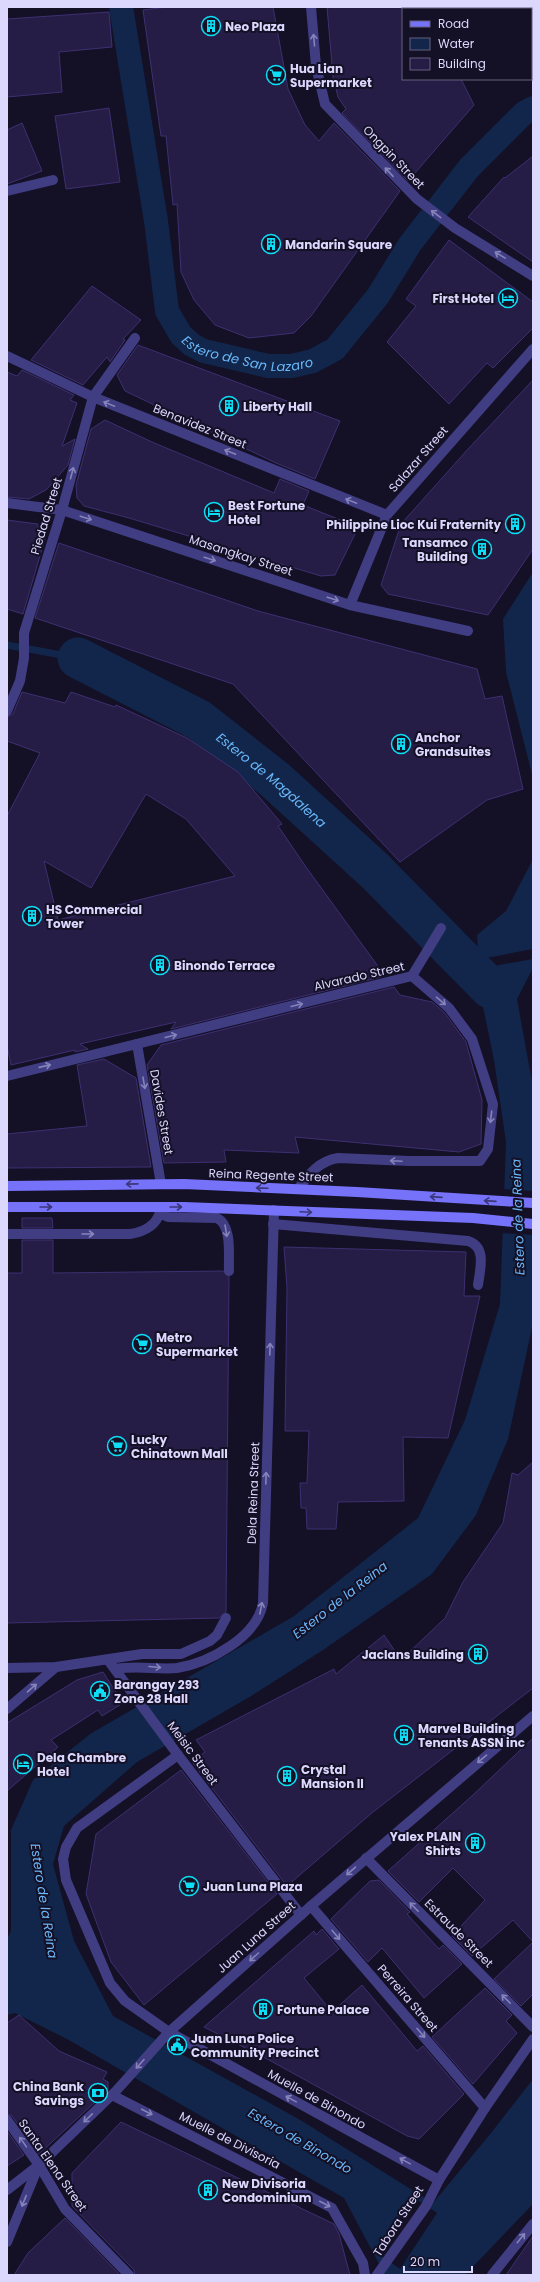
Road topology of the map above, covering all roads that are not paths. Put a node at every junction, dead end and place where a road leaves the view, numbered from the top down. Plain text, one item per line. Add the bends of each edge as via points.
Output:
1 (311, 7) edge
2 (53, 180) dead end
3 (7, 191) edge
4 (533, 276) edge
5 (135, 338) dead end
6 (533, 349) edge
7 (7, 356) edge
8 (93, 397) junction
9 (7, 503) edge
10 (62, 510) junction
11 (387, 515) junction
12 (350, 604) junction
13 (468, 631) dead end
14 (7, 711) edge
15 (441, 928) dead end
16 (412, 976) junction
17 (137, 1044) junction
18 (7, 1073) edge
19 (161, 1184) junction
20 (7, 1186) edge
21 (298, 1189) junction
22 (533, 1203) edge
23 (7, 1207) edge
24 (159, 1209) junction
25 (274, 1210) junction
26 (273, 1224) junction
27 (533, 1224) edge
28 (7, 1234) edge
29 (229, 1271) dead end
30 (478, 1285) dead end
31 (226, 1618) dead end
32 (108, 1660) junction
33 (56, 1666) junction
34 (7, 1668) edge
35 (116, 1669) junction
36 (7, 1709) edge
37 (533, 1716) edge
38 (178, 1755) junction
39 (366, 1858) junction
40 (311, 1906) junction
41 (301, 1915) junction
42 (533, 2027) edge
43 (166, 2035) junction
44 (533, 2039) edge
45 (114, 2093) junction
46 (485, 2108) junction
47 (7, 2120) edge
48 (39, 2165) junction
49 (439, 2180) junction
50 (7, 2190) edge
51 (533, 2224) edge
52 (7, 2242) edge
53 (129, 2275) edge
54 (365, 2275) edge
55 (377, 2275) edge
56 (492, 2275) edge

4 -> 1 street, Ongpin Street via 455,228 417,199 325,104 316,66
2 - 3 street
5 - 8 street, Piedad Street
6 - 11 street, Salazar Street
7 - 8 street, Benavidez Street
10 -> 8 street, Piedad Street
11 -> 8 street, Benavidez Street
9 - 10 street, Masangkay Street
10 -> 12 street, Masangkay Street
10 - 14 street, Piedad Street via 24,633 24,658 20,681
11 - 12 street, Salazar Street
12 - 13 street, Masangkay Street
15 - 16 street
17 -> 16 street, Alvarado Street
16 -> 21 street, Alvarado Street via 449,1008 472,1038 493,1104 488,1149 480,1161 330,1159 315,1168
18 -> 17 street, Alvarado Street
17 -> 19 street, Davides Street
19 -> 20 main road, Reina Regente Street
21 -> 19 main road, Reina Regente Street
22 -> 21 main road, Reina Regente Street
23 -> 24 main road
24 -> 25 main road
28 -> 24 street via 130,1234 150,1227 156,1220
24 -> 29 street via 168,1217 217,1218 222,1221 226,1229
25 - 26 street, Dela Reina Street
25 -> 27 main road via 473,1218
26 - 30 street via 468,1240 475,1243 481,1256
35 -> 26 street, Dela Reina Street via 140,1666 170,1668 198,1662 238,1639 260,1616 263,1603
31 - 32 street via 217,1635 188,1652 173,1655 142,1654
32 - 33 street
32 - 35 street, Meisic Street
33 - 34 street
36 -> 33 street
35 - 38 street, Meisic Street
37 -> 39 street, Juan Luna Street
38 - 41 street, Meisic Street
38 - 43 street, Muelle de Binondo via 77,1828 66,1847 63,1859 66,1880 110,1983 125,2001
39 -> 40 street, Juan Luna Street
42 -> 39 street, Estraude Street
40 - 41 street, Juan Luna Street
40 -> 46 street, Perreira Street
41 -> 43 street, Juan Luna Street
43 -> 45 street, Juan Luna Street
49 -> 43 street, Muelle de Binondo
44 - 46 street
45 -> 48 street, Juan Luna Street
45 -> 54 street, Muelle de Divisoria via 332,2208 363,2263
46 - 49 street
48 -> 47 street, Santa Elena Street
48 - 50 street, Juan Luna Street
48 -> 52 street
48 - 53 street, Santa Elena Street via 65,2209
49 - 55 street, Tabora Street via 422,2211
56 -> 51 street

